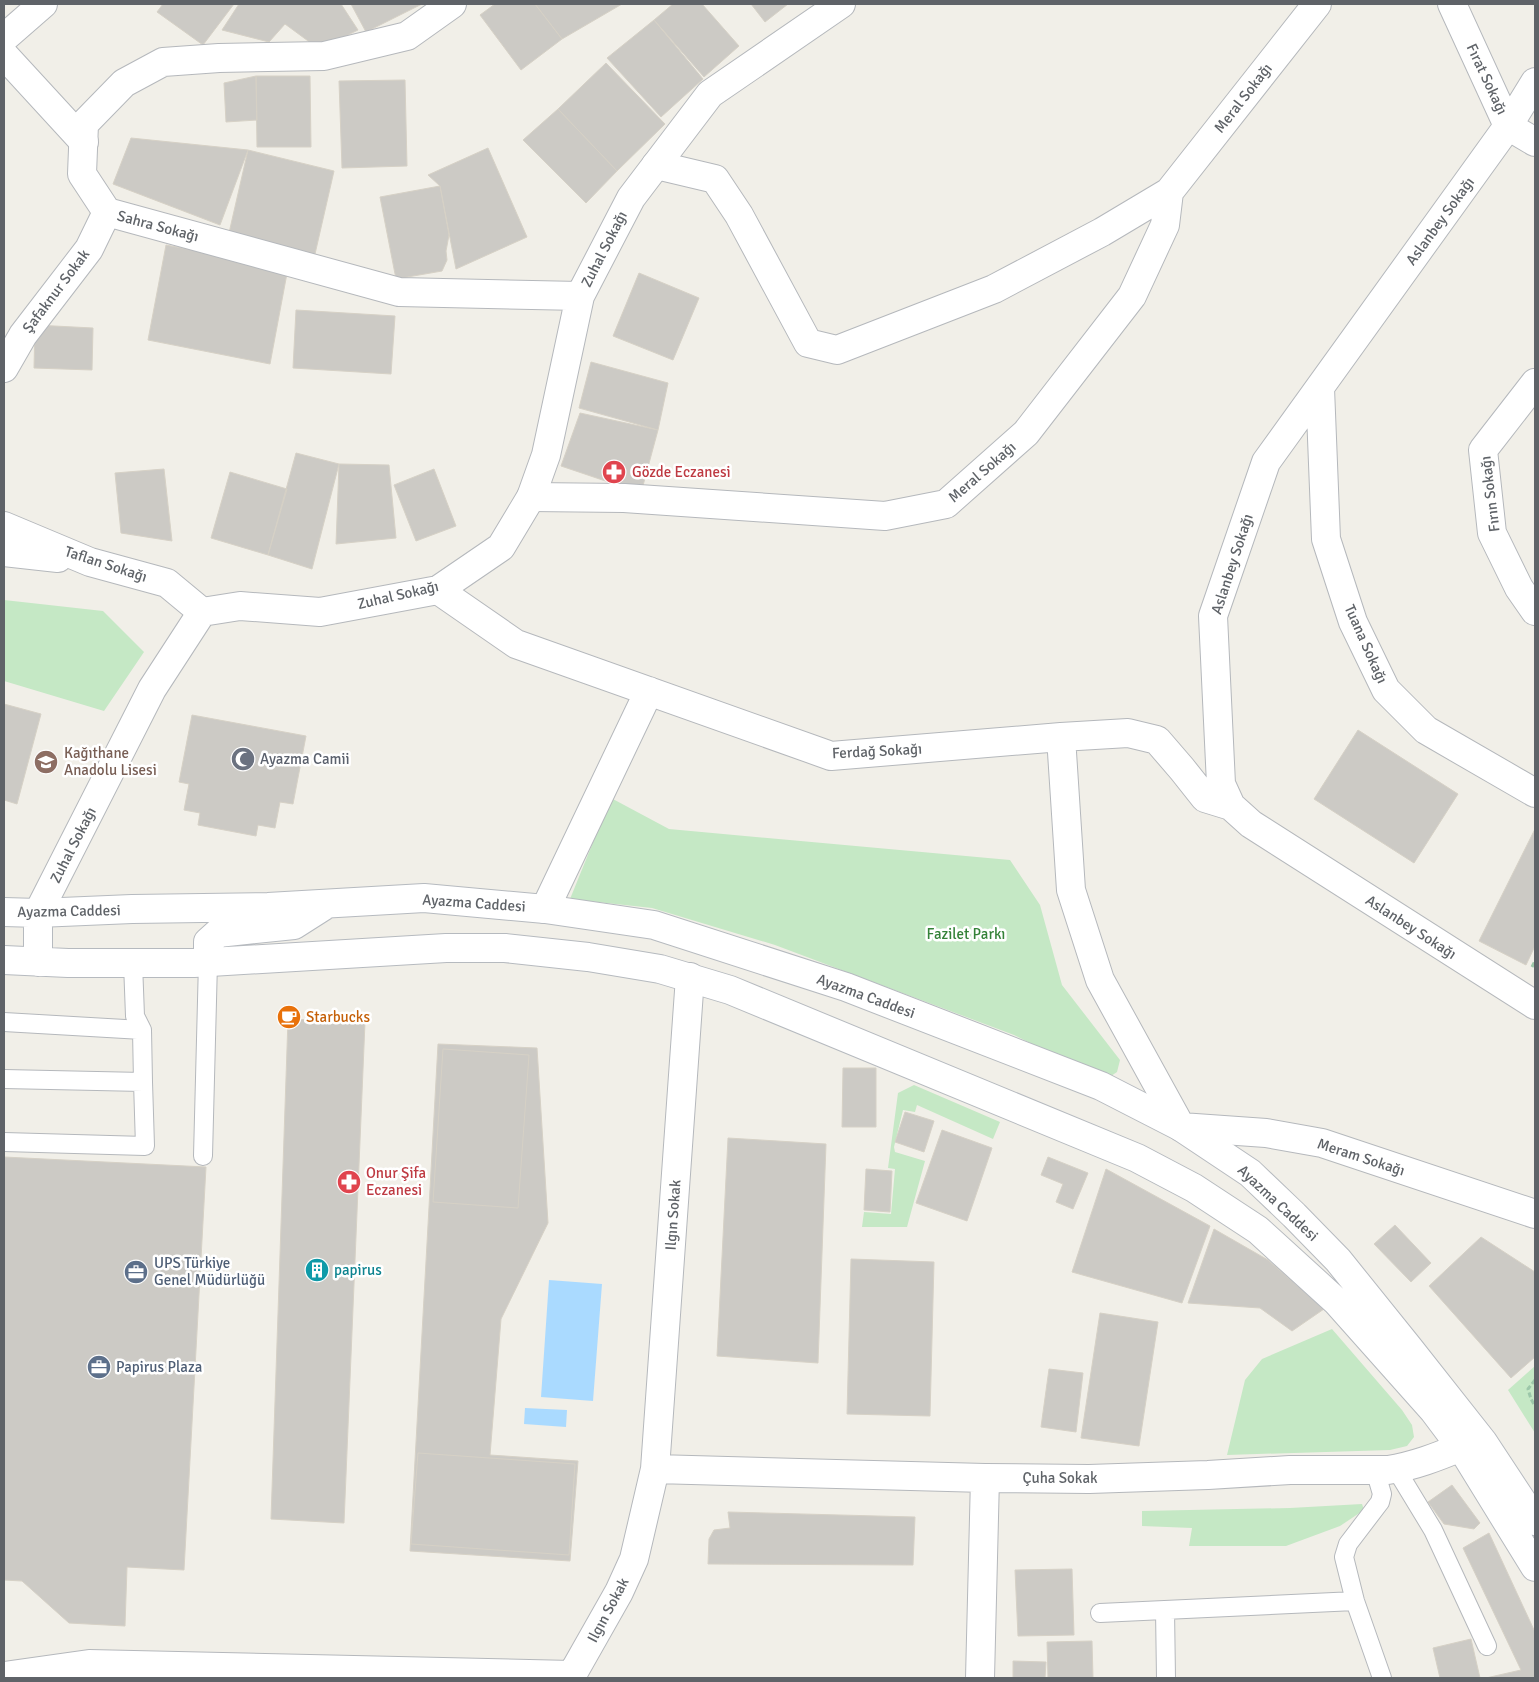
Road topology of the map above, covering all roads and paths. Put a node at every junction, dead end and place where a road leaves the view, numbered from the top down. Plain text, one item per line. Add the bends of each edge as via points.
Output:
1 (43, 4) edge
2 (452, 4) edge
3 (841, 4) edge
4 (1317, 4) edge
5 (1452, 4) edge
6 (4, 38) edge
7 (4, 55) edge
8 (1535, 82) edge
9 (1508, 126) junction
10 (84, 142) junction
11 (1535, 142) edge
12 (656, 164) junction
13 (1170, 192) junction
14 (107, 212) junction
15 (580, 296) junction
16 (4, 368) edge
17 (1535, 383) edge
18 (1320, 388) junction
19 (531, 497) junction
20 (4, 526) edge
21 (4, 552) edge
22 (90, 562) junction
23 (438, 590) junction
24 (1535, 611) edge
25 (202, 612) junction
26 (649, 691) junction
27 (1061, 737) junction
28 (1535, 793) edge
29 (1231, 806) junction
30 (328, 904) junction
31 (545, 909) junction
32 (4, 912) edge
33 (38, 913) junction
34 (4, 960) edge
35 (38, 962) junction
36 (208, 962) junction
37 (132, 963) junction
38 (690, 977) junction
39 (1535, 1005) edge
40 (4, 1022) edge
41 (142, 1030) junction
42 (4, 1079) edge
43 (143, 1082) junction
44 (1181, 1126) junction
45 (4, 1142) edge
46 (203, 1156) dead end
47 (1535, 1214) edge
48 (1535, 1380) edge
49 (1535, 1406) edge
50 (1461, 1447) junction
51 (655, 1469) junction
52 (1386, 1469) junction
53 (985, 1478) junction
54 (1535, 1521) edge
55 (1535, 1567) edge
56 (1355, 1601) junction
57 (1166, 1610) junction
58 (1100, 1613) dead end
59 (1487, 1646) dead end
60 (4, 1676) edge
61 (572, 1677) edge
62 (980, 1678) edge
63 (1166, 1678) edge
64 (1382, 1678) edge

1 - 6 street
2 - 10 street, Sahra Sokağı via 407,36 324,56 162,62 124,83 84,124
3 - 12 street, Zuhal Sokağı via 710,94
4 - 13 street, Meral Sokağı
5 - 9 street, Fırat Sokağı
7 - 10 street
8 - 9 street, Aslanbey Sokağı
9 - 11 street, Fırat Sokağı
9 - 18 street, Aslanbey Sokağı
10 - 14 street, Sahra Sokağı via 82,174
12 - 13 street, Meral Sokağı via 715,179 739,215 808,343 837,350 994,289
12 - 15 street, Zuhal Sokağı via 631,198
13 - 19 street, Meral Sokağı via 1165,225 1132,296 1026,433 946,504 885,516 624,498
14 - 15 street, Sahra Sokağı via 399,292
14 - 16 street, Şafaknur Sokak via 88,249 23,335
15 - 19 street, Zuhal Sokağı via 546,455
17 - 24 street, Fırın Sokağı via 1483,450 1492,534 1519,588
18 - 28 street, Tuana Sokağı via 1326,539 1353,622 1386,690 1426,730
18 - 29 street, Aslanbey Sokağı via 1266,462 1213,616 1221,784
19 - 23 street, Zuhal Sokağı via 501,547
20 - 22 street, Taflan Sokağı
21 - 22 street
22 - 25 street, Taflan Sokağı via 167,583
23 - 25 street, Zuhal Sokağı via 320,612 240,606
23 - 26 street, Ferdağ Sokağı via 516,644
25 - 33 street, Zuhal Sokağı via 152,689
26 - 27 street, Ferdağ Sokağı via 831,756
26 - 31 street
27 - 29 street, Ferdağ Sokağı via 1128,734 1157,740 1205,798
27 - 44 street via 1071,890 1100,980
29 - 39 street, Aslanbey Sokağı via 1251,824
30 - 31 street, Ayazma Caddesi via 424,898
30 - 33 street, Ayazma Caddesi
30 - 36 street via 294,925 218,933 208,942
31 - 44 street, Ayazma Caddesi via 654,925 846,987 1102,1086
32 - 33 street, Ayazma Caddesi
33 - 35 street
34 - 35 street
35 - 37 street
36 - 37 street
36 - 38 street via 446,948 505,948 597,959
36 - 46 lane
37 - 41 lane via 135,1016
38 - 50 street via 730,990 1137,1158 1194,1188 1258,1230 1337,1302 1434,1411
38 - 51 street, Ilgın Sokak
40 - 41 lane
41 - 43 lane
42 - 43 lane
43 - 45 lane via 144,1146
44 - 47 street, Meram Sokağı via 1266,1133 1322,1143
44 - 54 street, Ayazma Caddesi via 1250,1173 1338,1260 1483,1442
48 - 49 path via 1528,1389
50 - 52 street, Çuha Sokak via 1404,1468
50 - 55 street
51 - 53 street, Çuha Sokak
51 - 61 street, Ilgın Sokak via 634,1560
52 - 53 street, Çuha Sokak via 1090,1479
52 - 56 lane via 1380,1502 1348,1544 1344,1557
52 - 59 lane via 1433,1530
53 - 62 street
56 - 57 lane
56 - 64 lane
57 - 58 lane
57 - 63 lane
60 - 61 street, Ilgın Sokak via 89,1664

